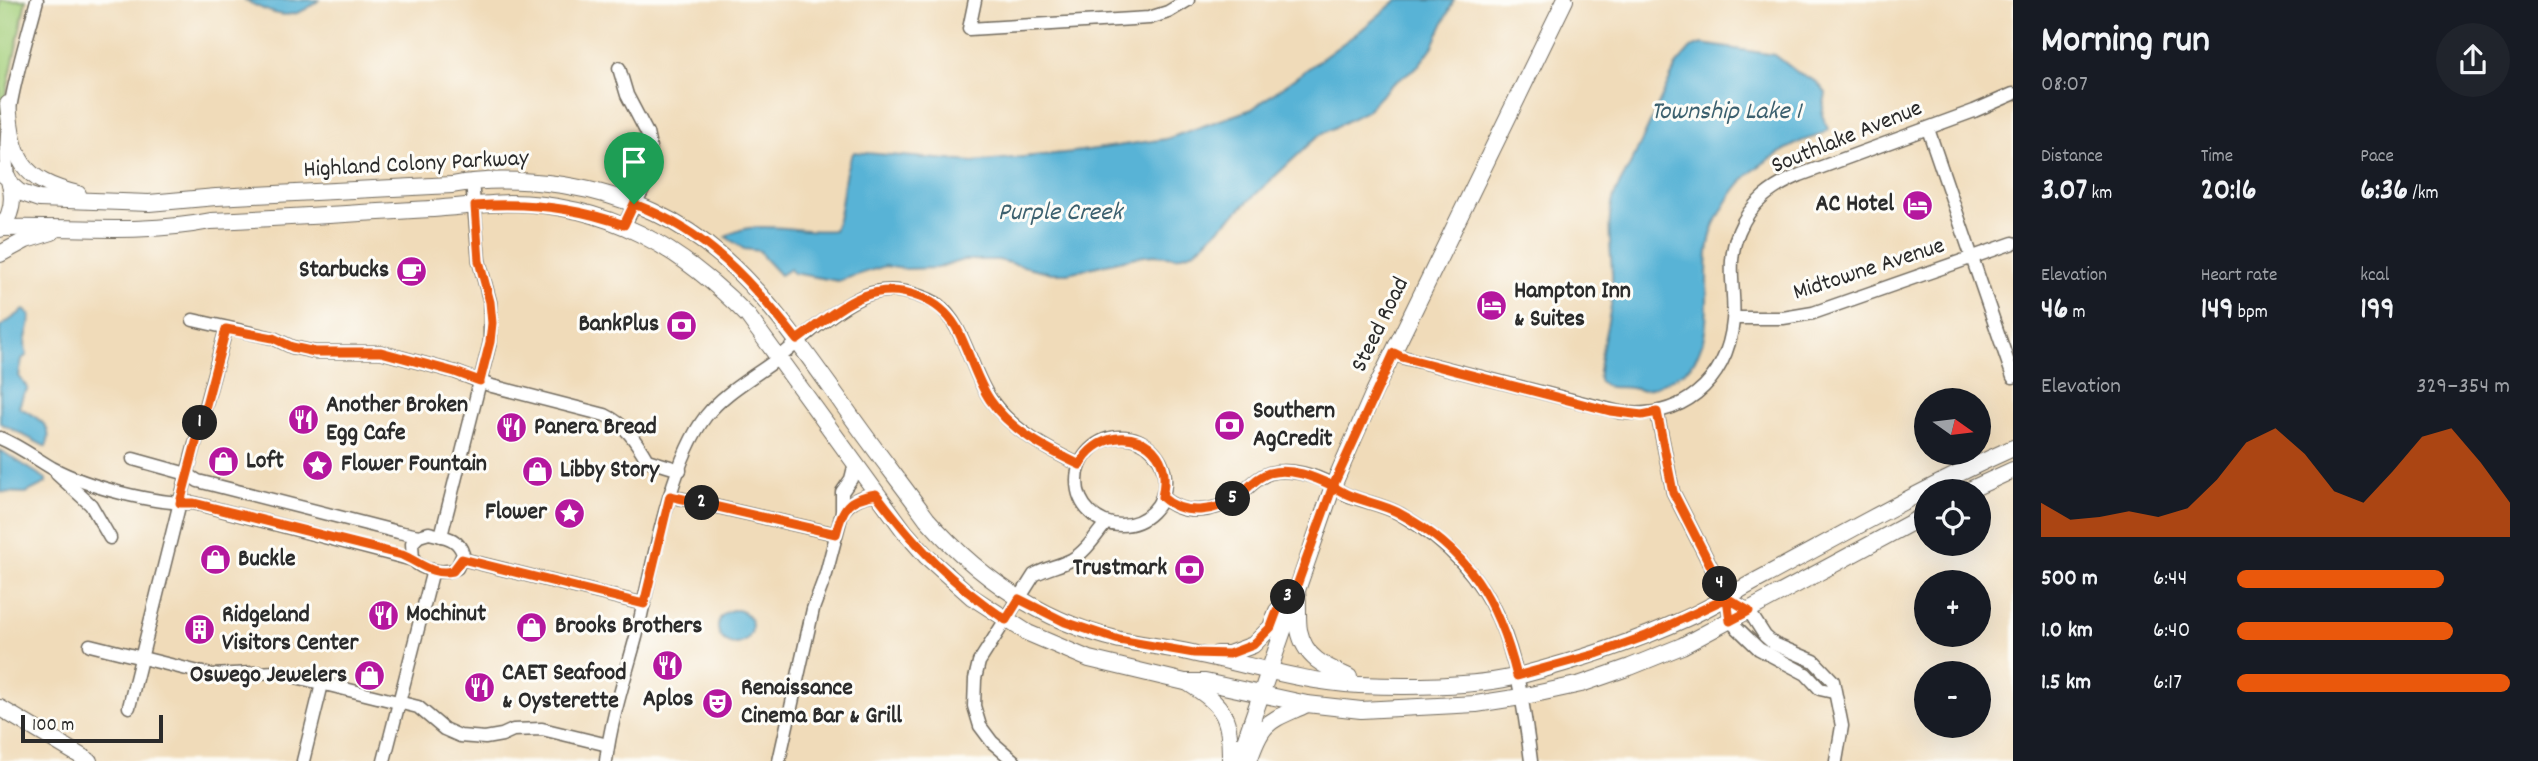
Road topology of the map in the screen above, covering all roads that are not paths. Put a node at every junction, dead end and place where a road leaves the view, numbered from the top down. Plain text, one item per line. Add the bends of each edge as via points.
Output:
1 (37, 0) edge
2 (975, 0) edge
3 (1188, 0) edge
4 (1565, 0) edge
5 (619, 68) dead end
6 (2013, 94) edge
7 (3, 115) edge
8 (1928, 128) junction
9 (6, 178) edge
10 (472, 181) junction
11 (111, 201) junction
12 (634, 204) junction
13 (475, 206) junction
14 (624, 225) junction
15 (1, 228) edge
16 (64, 229) junction
17 (2013, 243) edge
18 (0, 254) edge
19 (1972, 259) junction
20 (1734, 318) junction
21 (194, 320) dead end
22 (226, 329) junction
23 (797, 340) junction
24 (1394, 353) junction
25 (778, 358) junction
26 (2013, 377) edge
27 (480, 381) junction
28 (1657, 412) junction
29 (0, 438) edge
30 (2013, 449) edge
31 (133, 459) dead end
32 (855, 463) junction
33 (1080, 465) junction
34 (52, 468) junction
35 (680, 470) junction
36 (2013, 470) edge
37 (187, 474) junction
38 (1991, 480) edge
39 (1333, 486) junction
40 (876, 494) junction
41 (670, 496) junction
42 (1162, 497) junction
43 (180, 503) junction
44 (842, 513) junction
45 (1914, 521) edge
46 (1106, 523) junction
47 (836, 534) junction
48 (419, 536) junction
49 (441, 536) junction
50 (110, 538) dead end
51 (462, 559) junction
52 (413, 560) junction
53 (433, 570) junction
54 (1296, 588) junction
55 (1727, 598) junction
56 (1019, 599) junction
57 (644, 604) junction
58 (1749, 611) junction
59 (1006, 620) junction
60 (1730, 621) junction
61 (90, 645) dead end
62 (1194, 653) junction
63 (142, 657) junction
64 (1268, 671) junction
65 (1517, 676) junction
66 (1185, 682) junction
67 (322, 684) junction
68 (1359, 685) junction
69 (1833, 692) junction
70 (1259, 695) junction
71 (1521, 696) junction
72 (399, 702) junction
73 (1307, 704) junction
74 (129, 707) dead end
75 (0, 708) edge
76 (608, 745) junction
77 (89, 761) edge
78 (303, 761) edge
79 (384, 761) edge
80 (606, 761) edge
81 (779, 761) edge
82 (1014, 761) edge
83 (1230, 761) edge
84 (1238, 761) edge
85 (1249, 761) edge
86 (1531, 761) edge
87 (1836, 761) edge

1 - 7 street
2 - 3 street via 969,29 1149,18
4 - 24 street, Steed Road
5 - 12 street via 650,147 644,187
6 - 8 street, Southlake Avenue
7 - 9 street
7 - 11 street via 19,159 32,175 59,190
8 - 19 street
8 - 20 street, Southlake Avenue via 1800,174 1754,205 1734,246
9 - 11 street, Highland Colony Parkway via 19,192 39,199
9 - 15 street via 13,204
10 - 11 street, Highland Colony Parkway via 149,203
10 - 12 street, Highland Colony Parkway via 540,182 596,191
10 - 13 street
12 - 14 street
12 - 23 street, Highland Colony Parkway via 691,233 728,261 761,293
13 - 14 street, Highland Colony Parkway via 550,206
13 - 16 street, Highland Colony Parkway via 115,231
13 - 27 street via 479,261 492,323
14 - 25 street, Highland Colony Parkway via 684,258 719,287 748,316
15 - 16 street, Highland Colony Parkway
16 - 18 street via 26,240
17 - 19 street, Midtowne Avenue
19 - 20 street, Midtowne Avenue via 1813,313
19 - 26 street
20 - 28 street, Southlake Avenue via 1724,357 1713,377 1683,402
21 - 22 street
22 - 27 street via 315,352 381,352
22 - 37 street
23 - 25 street
23 - 33 street via 851,300 879,290 909,292 937,303 955,325 990,400 1021,432
23 - 56 street, Highland Colony Parkway via 928,519 972,565
24 - 28 street, Southlake Avenue via 1610,411
24 - 39 street, Steed Road
25 - 32 street, Highland Colony Parkway
25 - 35 street via 715,405 688,446
27 - 35 street via 606,415 635,438 647,460
27 - 49 street
28 - 55 street via 1673,492
29 - 34 street
30 - 55 street, Highland Colony Parkway via 1960,472
31 - 37 street
32 - 40 street, Highland Colony Parkway
32 - 44 street via 842,492
33 - 42 street via 1091,449 1107,439 1144,444 1161,464
33 - 46 street via 1080,498 1090,514
34 - 43 street via 82,481
34 - 50 street via 91,505
35 - 41 street
36 - 38 street
37 - 43 street
37 - 48 street via 198,481
39 - 42 street via 1288,471 1269,473 1218,508 1196,511 1169,504
39 - 54 street, Steed Road
39 - 65 street via 1343,494 1377,502 1400,514 1454,552 1480,581 1509,642
40 - 44 street via 849,502
40 - 59 street, Highland Colony Parkway via 926,556
41 - 47 street
41 - 57 street
42 - 46 street via 1150,514 1135,524
43 - 52 street
43 - 63 street
44 - 47 street
45 - 58 street, Highland Colony Parkway
46 - 56 street via 1078,555 1034,575
47 - 81 street via 813,608
48 - 49 street
48 - 52 street via 411,546
49 - 51 street via 458,543
51 - 53 street via 453,571
51 - 57 street
52 - 53 street
53 - 72 street
54 - 62 street via 1277,611 1271,627 1253,645 1229,654
54 - 64 street, Steed Road
54 - 68 street via 1305,646 1330,671
55 - 58 street
55 - 60 street
55 - 65 street, Highland Colony Parkway via 1634,640
56 - 59 street
56 - 62 street, Highland Colony Parkway via 1065,622 1119,640
57 - 76 street
58 - 60 street, Highland Colony Parkway
58 - 69 street via 1765,636 1828,673
59 - 66 street, Highland Colony Parkway via 1089,659
59 - 82 street via 979,662 973,696 986,735
60 - 69 street via 1759,649 1806,674 1820,689
60 - 71 street, Highland Colony Parkway via 1630,667 1581,684
61 - 63 street
62 - 64 street, Highland Colony Parkway
63 - 67 street via 211,675 268,671
63 - 74 street
64 - 68 street, Highland Colony Parkway
64 - 70 street, Steed Road
65 - 68 street, Highland Colony Parkway via 1441,684
65 - 71 street
66 - 70 street, Highland Colony Parkway
66 - 83 street via 1223,713 1231,737
67 - 72 street
67 - 78 street
69 - 87 street via 1842,726
70 - 73 street, Highland Colony Parkway
70 - 84 street, Steed Road
71 - 73 street, Highland Colony Parkway via 1403,709
71 - 86 street
72 - 76 street via 418,707 460,736 485,738 513,730 542,729
72 - 79 street
73 - 85 street via 1265,725
75 - 77 street
76 - 80 street

